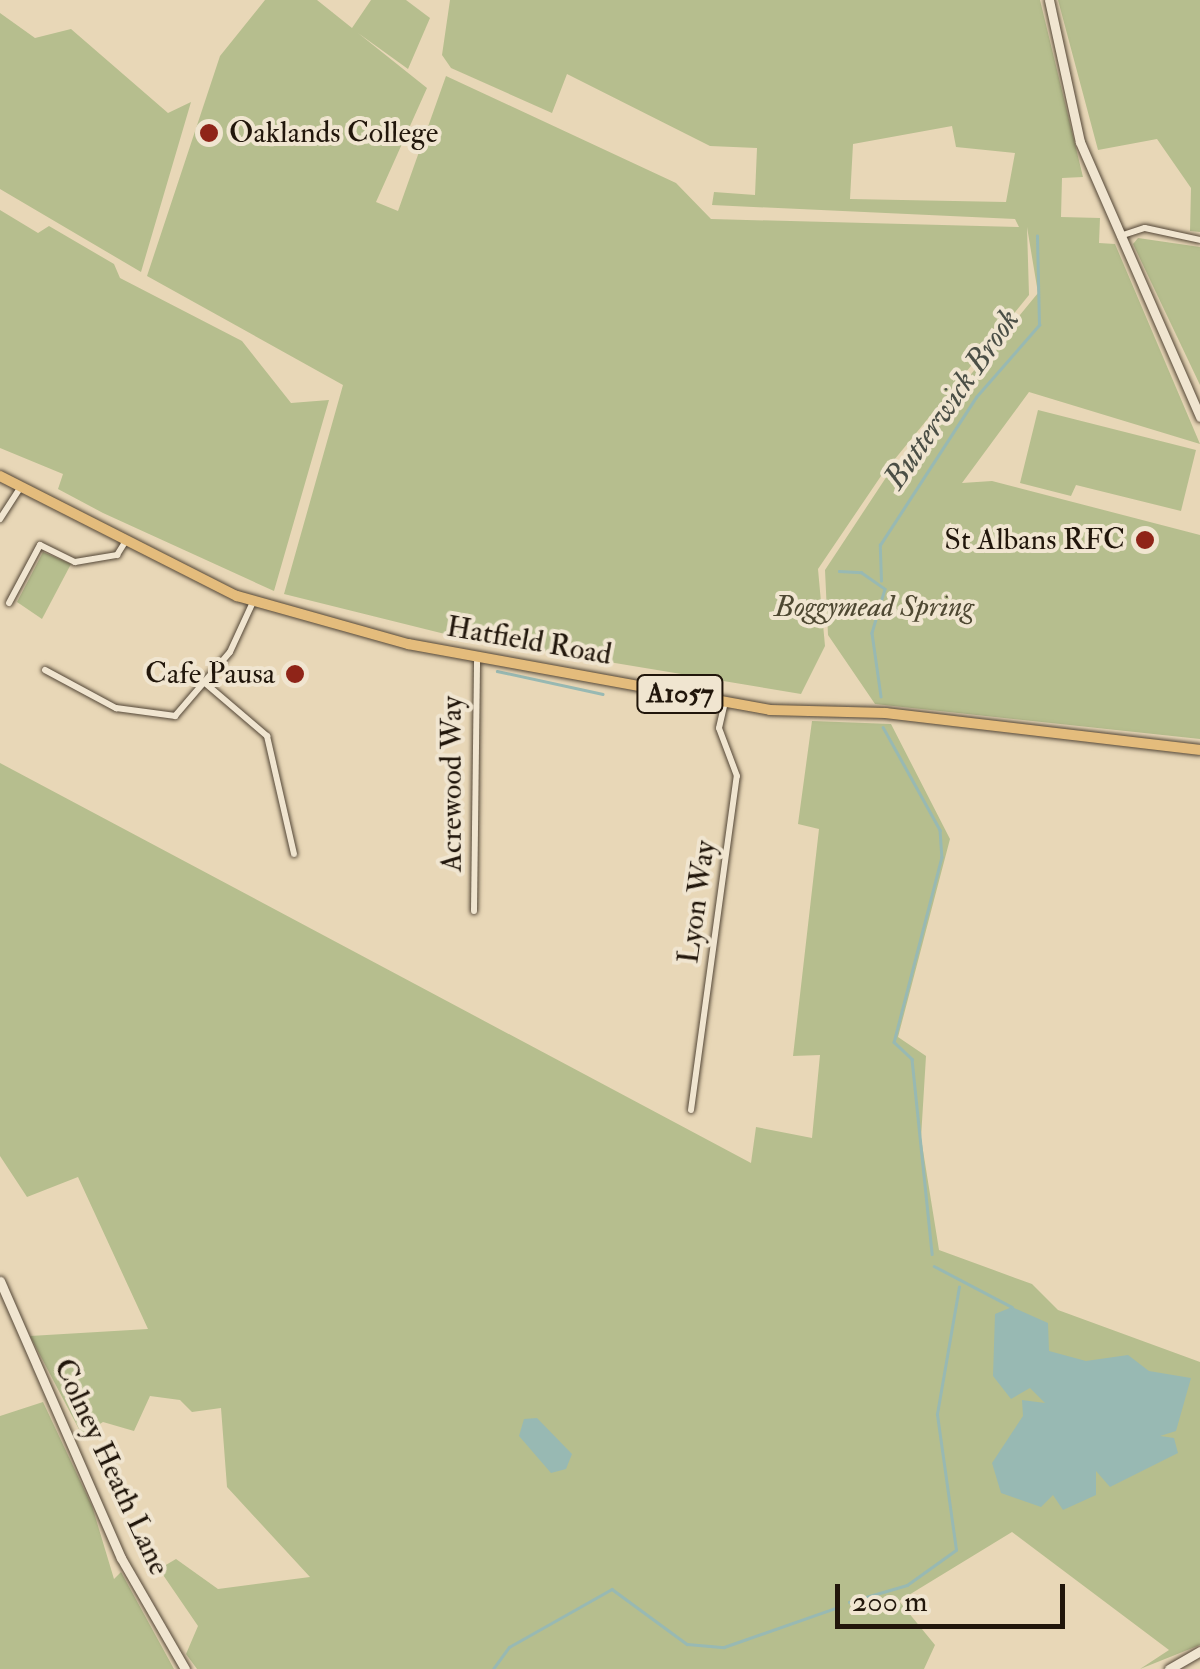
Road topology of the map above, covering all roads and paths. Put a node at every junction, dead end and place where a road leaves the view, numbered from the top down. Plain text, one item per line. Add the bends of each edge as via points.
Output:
1 (1049, 0) edge
2 (1119, 236) junction
3 (1200, 240) edge
4 (1197, 402) edge
5 (1200, 417) edge
6 (0, 476) edge
7 (20, 488) junction
8 (0, 520) edge
9 (124, 544) junction
10 (253, 602) junction
11 (9, 603) dead end
12 (477, 657) junction
13 (45, 670) dead end
14 (205, 684) junction
15 (725, 703) junction
16 (1200, 750) edge
17 (294, 854) dead end
18 (474, 911) dead end
19 (691, 1110) dead end
20 (0, 1281) edge
21 (1200, 1651) edge
22 (185, 1669) edge
23 (1168, 1669) edge

1 - 2 street via 1080,142
2 - 3 street via 1145,228
2 - 4 street
4 - 5 street
6 - 7 main road, Hatfield Road / A1057
7 - 8 street
7 - 9 main road, Hatfield Road / A1057
9 - 10 main road, Hatfield Road / A1057
9 - 11 street via 115,559 75,562 40,545
10 - 12 main road, Hatfield Road / A1057
10 - 14 street
12 - 15 main road, Hatfield Road / A1057
12 - 18 street, Acrewood Way
13 - 14 street via 116,708 170,717
14 - 17 street via 267,736
15 - 16 main road, Hatfield Road / A1057
15 - 19 street, Lyon Way via 719,728 737,776
20 - 22 street, Colney Heath Lane via 122,1558
21 - 23 street

